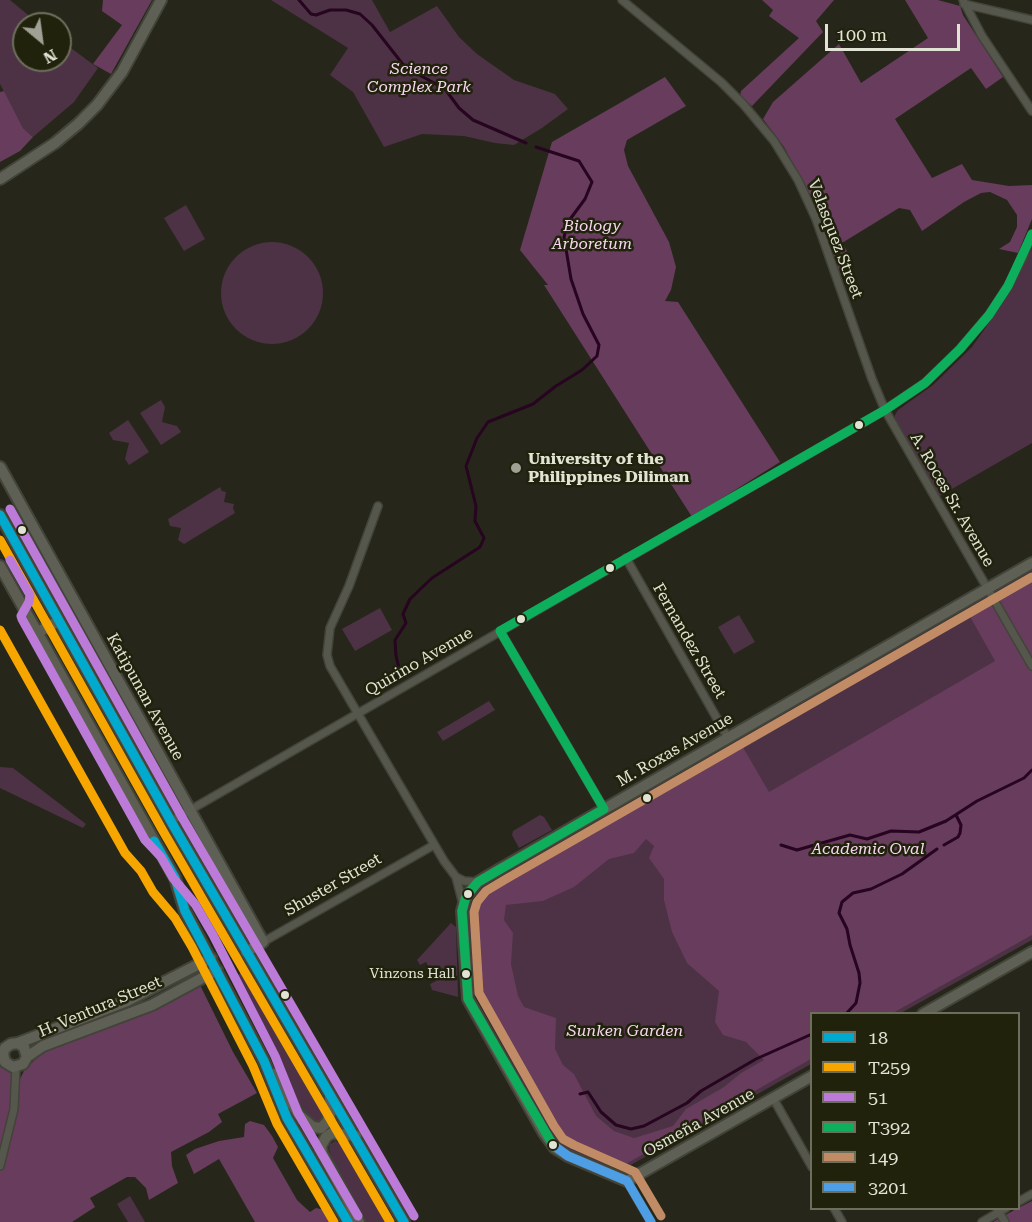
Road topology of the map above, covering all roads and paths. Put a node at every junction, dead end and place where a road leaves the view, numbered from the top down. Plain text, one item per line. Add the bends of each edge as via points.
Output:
1 (161, 0) edge
2 (622, 0) edge
3 (963, 2) edge
4 (1032, 20) edge
5 (1032, 111) edge
6 (2, 175) edge
7 (1032, 234) edge
8 (885, 410) junction
9 (0, 467) edge
10 (378, 506) dead end
11 (0, 515) edge
12 (626, 558) junction
13 (1032, 564) edge
14 (0, 566) edge
15 (988, 589) junction
16 (58, 618) junction
17 (36, 629) junction
18 (500, 631) junction
19 (1032, 666) edge
20 (356, 714) junction
21 (728, 738) junction
22 (604, 809) junction
23 (191, 810) junction
24 (171, 821) junction
25 (434, 845) junction
26 (456, 877) junction
27 (478, 882) junction
28 (464, 906) junction
29 (263, 942) junction
30 (246, 952) junction
31 (1032, 952) edge
32 (211, 958) junction
33 (217, 970) junction
34 (927, 1012) edge
35 (18, 1043) junction
36 (3, 1048) edge
37 (27, 1057) junction
38 (2, 1062) edge
39 (266, 1064) junction
40 (16, 1067) junction
41 (810, 1077) edge
42 (328, 1091) junction
43 (773, 1098) junction
44 (356, 1136) junction
45 (810, 1163) edge
46 (0, 1166) edge
47 (627, 1181) junction
48 (1001, 1210) edge
49 (348, 1222) edge
50 (359, 1222) edge
51 (404, 1222) edge
52 (651, 1222) edge
53 (982, 1222) edge
54 (1005, 1222) edge

1 - 6 street via 122,72 97,105 55,143
2 - 8 street, Velasquez Street via 721,82 774,141 808,199
3 - 4 street
3 - 5 street
7 - 8 street, Quirino Avenue via 1008,286 978,329 925,383
8 - 12 street, Quirino Avenue
8 - 15 street, A. Roces Sr. Avenue
9 - 23 street, Katipunan Avenue
10 - 20 street via 330,627 327,655
11 - 16 main road
12 - 18 street, Quirino Avenue
12 - 21 street, Fernandez Street
13 - 15 street, M. Roxas Avenue
14 - 17 main road
15 - 19 street, A. Roces Sr. Avenue
15 - 21 street, M. Roxas Avenue
16 - 17 main road
16 - 24 main road
17 - 32 main road via 175,878 185,911
18 - 20 street, Quirino Avenue
18 - 22 street
20 - 23 street, Quirino Avenue
20 - 25 street
21 - 22 street, M. Roxas Avenue
22 - 27 street, M. Roxas Avenue
23 - 24 street, Quirino Avenue
23 - 29 street, Katipunan Avenue
24 - 30 main road
25 - 26 street
25 - 29 street, Shuster Street
26 - 27 street
26 - 28 street
27 - 28 street, M. Roxas Avenue via 469,891
28 - 47 street via 467,996 544,1133 555,1148 575,1160
29 - 30 street, Shuster Street
30 - 42 main road
31 - 34 street
32 - 33 main road
32 - 35 street, H. Ventura Street via 136,998
33 - 37 street, H. Ventura Street via 152,1005 43,1046
33 - 39 main road
35 - 36 street
35 - 37 street
36 - 38 street
37 - 40 street
38 - 40 street
39 - 42 main road via 299,1114 313,1127 321,1128 330,1118
39 - 49 main road via 286,1118
40 - 46 street via 14,1109
41 - 43 street, Osmeña Avenue
42 - 44 main road
43 - 45 street
43 - 47 street, Osmeña Avenue
44 - 50 main road via 332,1133 321,1146
44 - 51 main road
47 - 52 street
48 - 53 street
48 - 54 street

